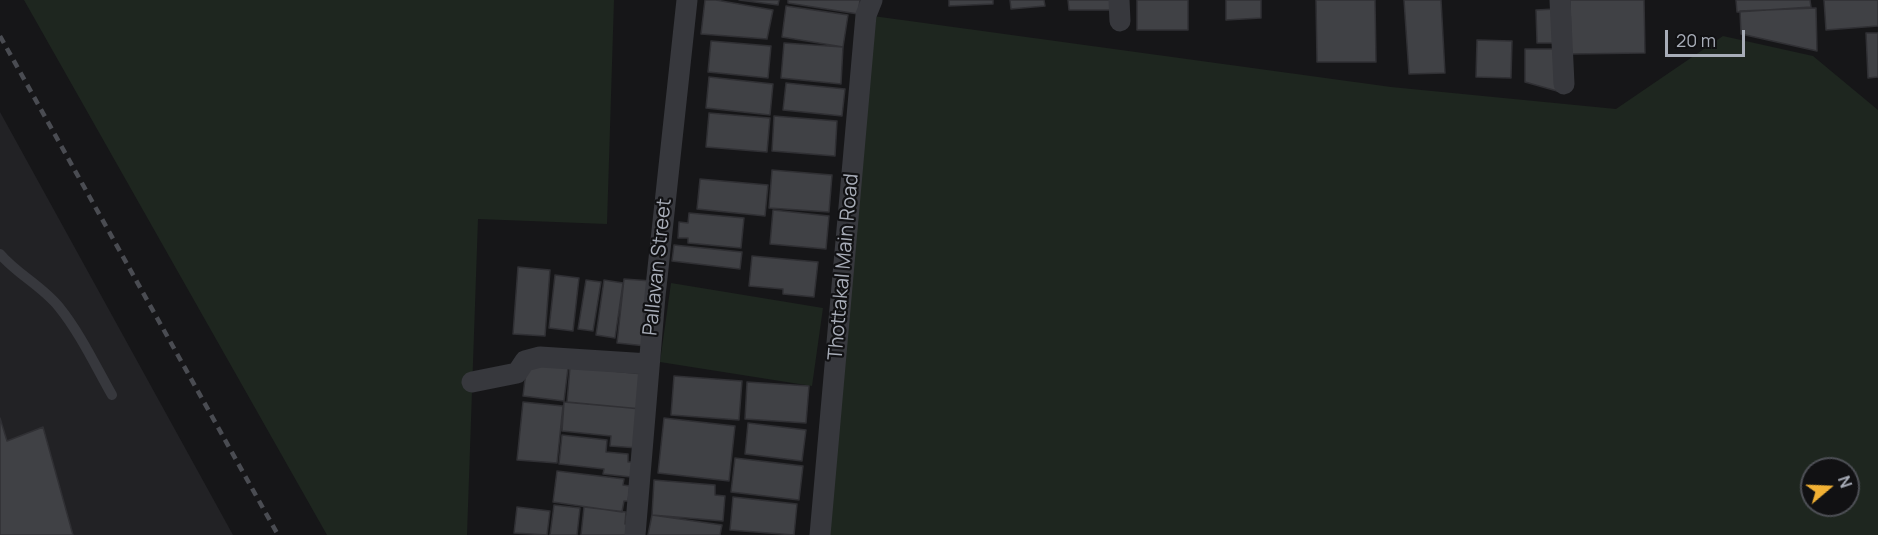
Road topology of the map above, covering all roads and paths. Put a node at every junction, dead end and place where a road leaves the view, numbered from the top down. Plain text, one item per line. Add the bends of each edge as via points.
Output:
1 (687, 0) edge
2 (872, 0) edge
3 (1560, 0) edge
4 (1564, 84) dead end
5 (0, 254) edge
6 (649, 364) junction
7 (472, 382) dead end
8 (112, 395) dead end
9 (635, 535) edge
10 (820, 535) edge

1 - 6 street, Pallavan Street
2 - 10 street, Thottakal Main Road via 866,15
3 - 4 street
5 - 8 lane via 58,305
6 - 7 street via 540,357 525,361 517,373
6 - 9 street, Pallavan Street

